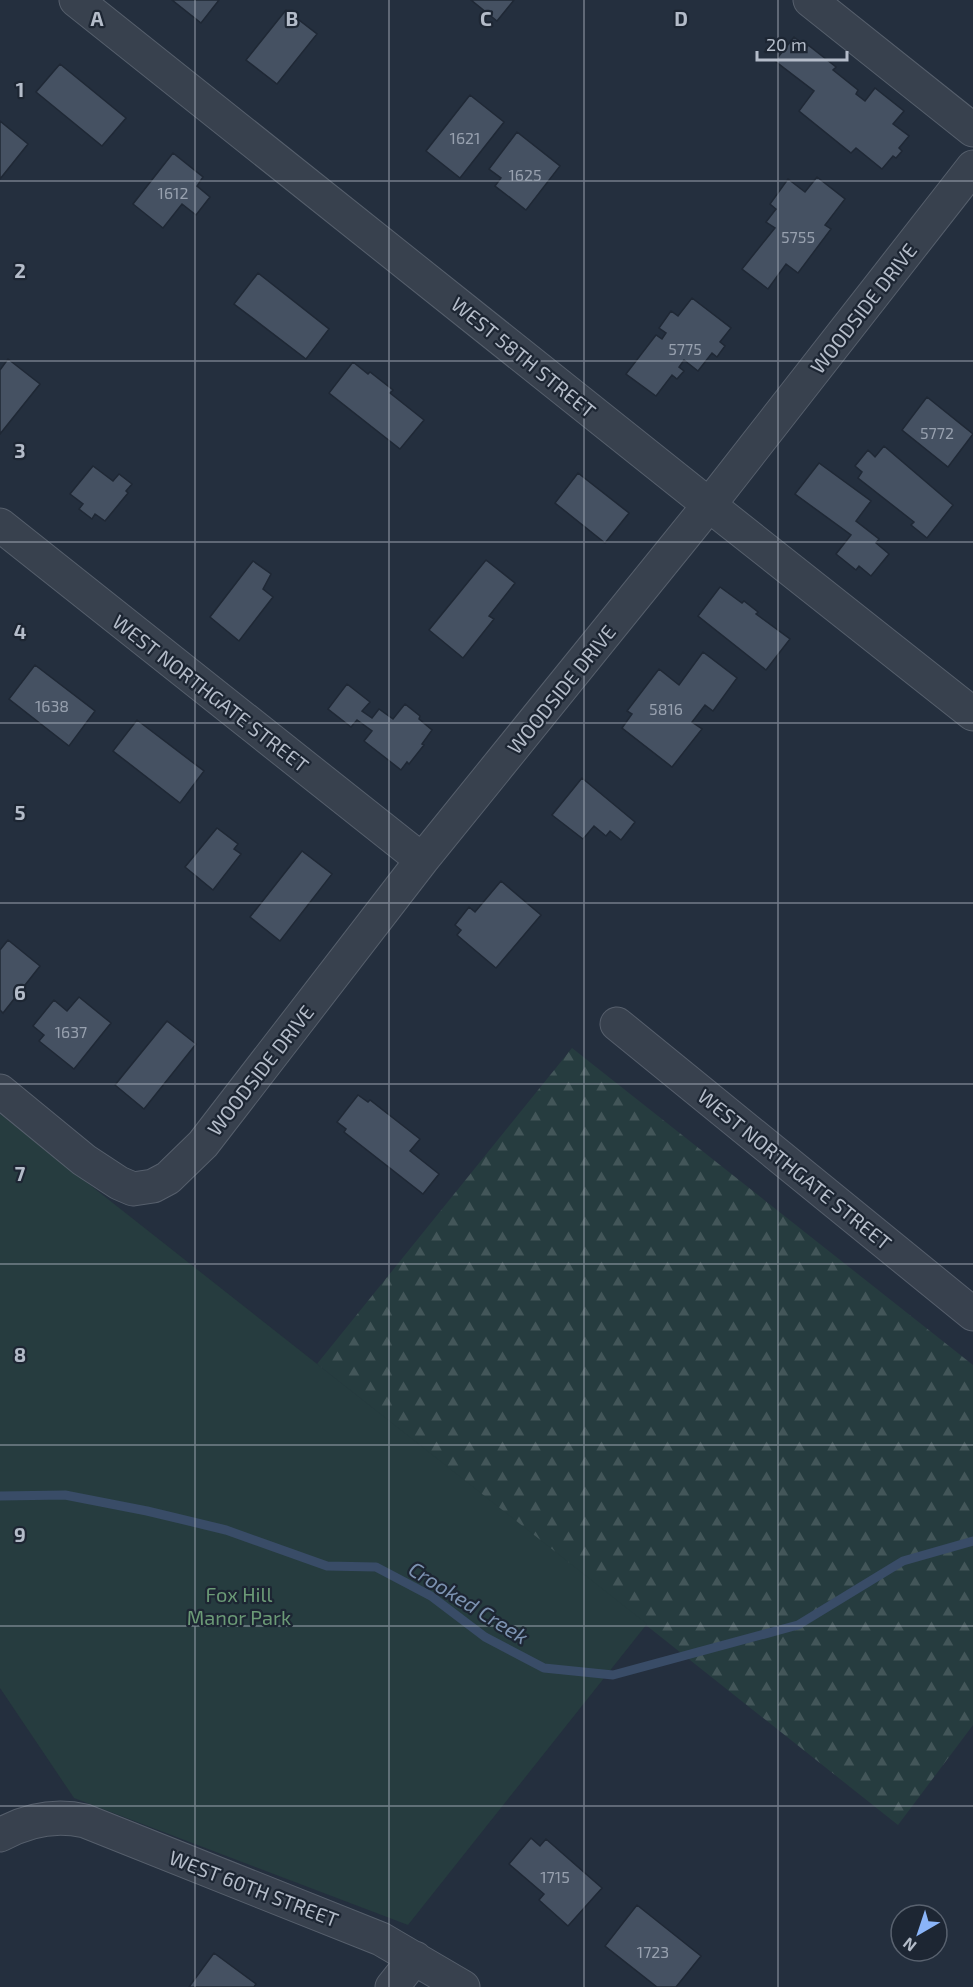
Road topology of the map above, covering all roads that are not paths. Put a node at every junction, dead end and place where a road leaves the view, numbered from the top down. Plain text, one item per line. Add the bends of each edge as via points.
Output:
1 (76, 0) edge
2 (810, 0) edge
3 (973, 130) edge
4 (973, 167) edge
5 (709, 505) junction
6 (0, 525) edge
7 (973, 714) edge
8 (422, 860) junction
9 (617, 1024) dead end
10 (0, 1091) edge
11 (973, 1314) edge
12 (0, 1835) edge
13 (415, 1958) junction
14 (392, 1987) edge
15 (463, 1987) edge

1 - 5 street, WEST 58TH STREET
2 - 3 street
4 - 5 street, WOODSIDE DRIVE
5 - 7 street, WEST 58TH STREET
5 - 8 street, WOODSIDE DRIVE
6 - 8 street, WEST NORTHGATE STREET
8 - 10 street, WOODSIDE DRIVE via 203,1144 168,1178 133,1189 119,1184
9 - 11 street, WEST NORTHGATE STREET
12 - 13 street, WEST 60TH STREET via 27,1822 56,1817 85,1821 381,1939
13 - 14 street
13 - 15 street, WEST 60TH STREET

